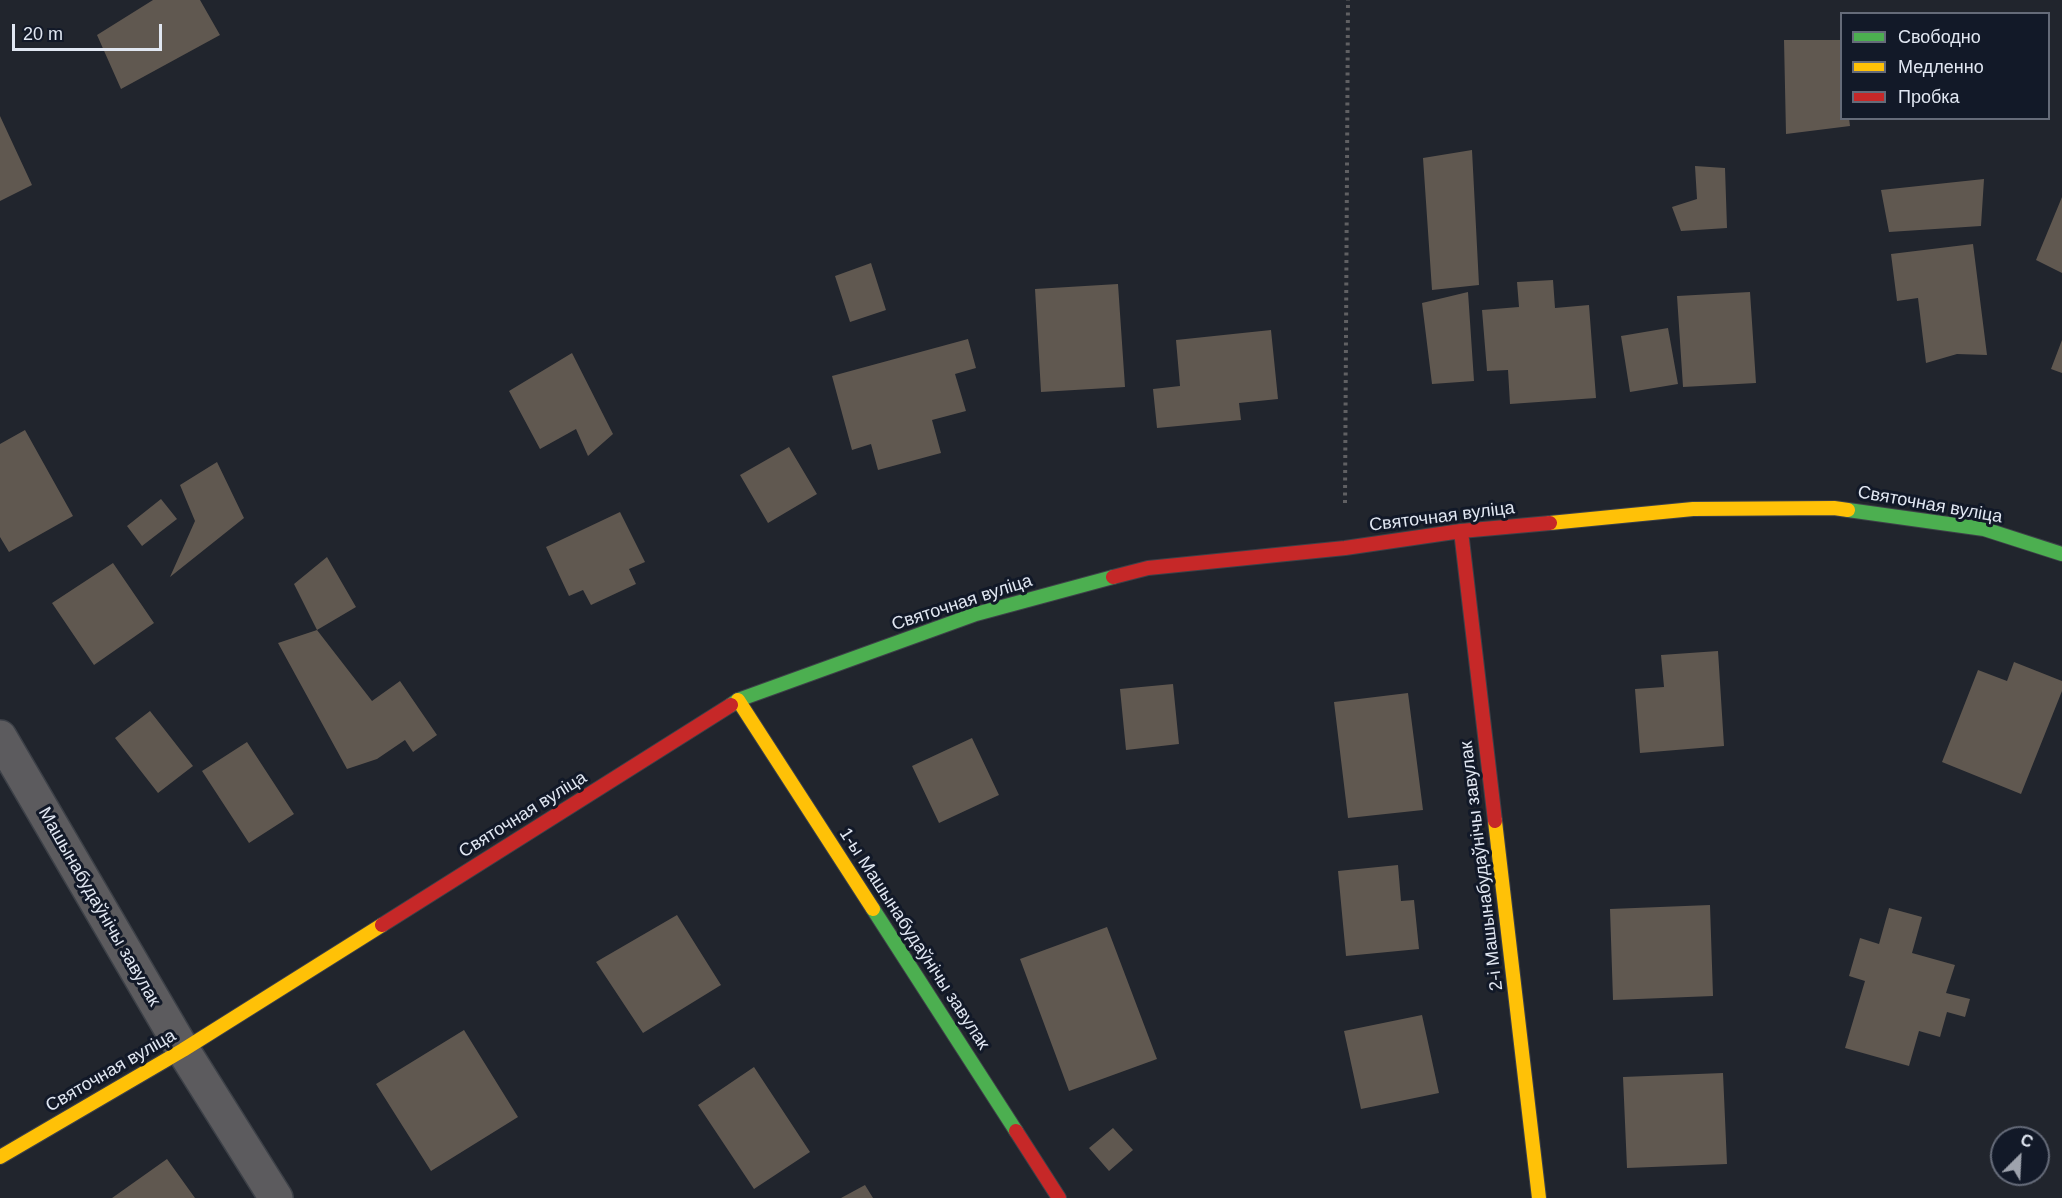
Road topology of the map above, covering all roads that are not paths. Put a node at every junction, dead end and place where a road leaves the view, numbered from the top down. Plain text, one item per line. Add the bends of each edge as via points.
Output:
1 (1461, 531) junction
2 (2062, 554) edge
3 (738, 700) junction
4 (0, 737) edge
5 (183, 1050) junction
6 (0, 1157) edge
7 (276, 1198) edge
8 (1059, 1198) edge
9 (1539, 1198) edge

1 - 2 street, Святочная вуліца via 1693,508 1834,508 1984,529
1 - 3 street, Святочная вуліца via 1345,548 1148,568 976,614
1 - 9 street, 2-і Машынабудаўнічы завулак
3 - 5 street, Святочная вуліца
3 - 8 street, 1-ы Машынабудаўнічы завулак
4 - 5 street, Машынабудаўнічы завулак
5 - 6 street, Святочная вуліца
5 - 7 street, Машынабудаўнічы завулак

